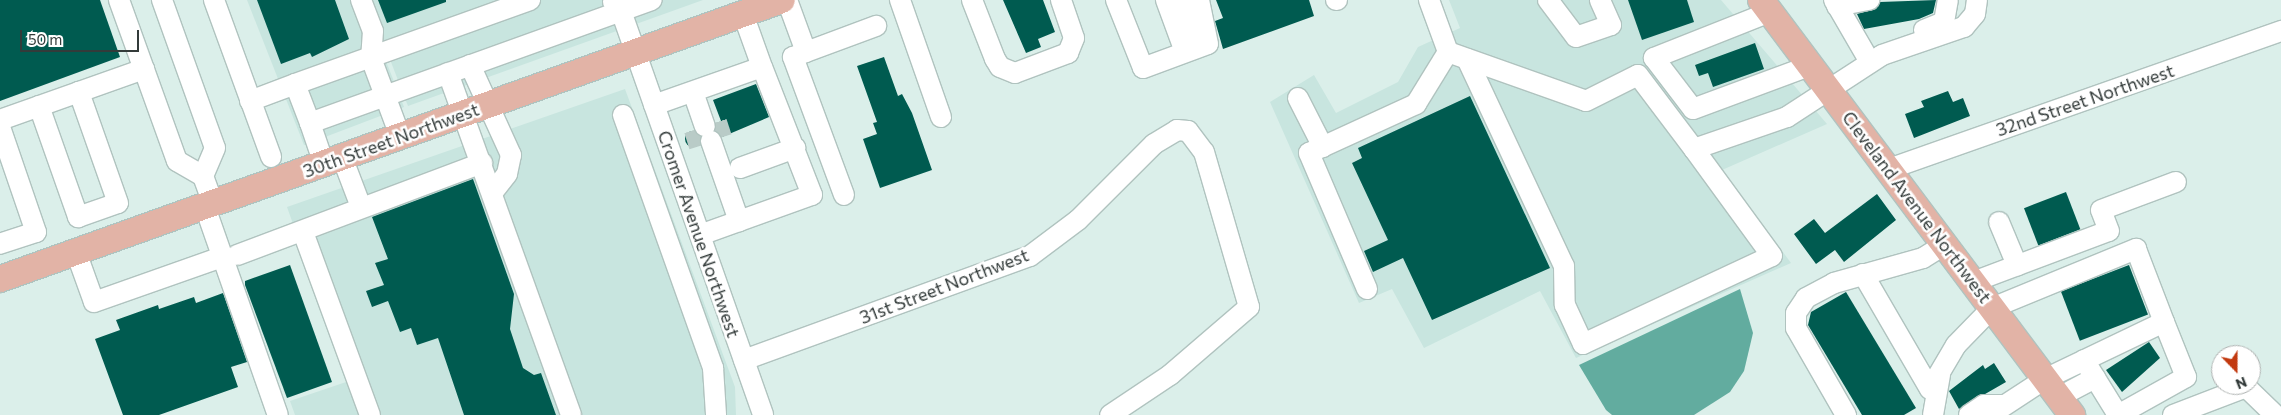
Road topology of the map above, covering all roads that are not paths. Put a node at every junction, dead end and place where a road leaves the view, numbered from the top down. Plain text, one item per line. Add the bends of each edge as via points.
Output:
1 (119, 0) edge
2 (162, 0) edge
3 (214, 0) edge
4 (361, 0) edge
5 (530, 0) edge
6 (652, 0) edge
7 (782, 0) edge
8 (787, 0) edge
9 (900, 0) edge
10 (972, 0) edge
11 (1061, 0) edge
12 (1116, 0) edge
13 (1166, 0) edge
14 (1175, 0) edge
15 (1183, 0) edge
16 (1192, 0) edge
17 (1200, 0) edge
18 (1429, 0) edge
19 (1548, 0) edge
20 (1600, 0) edge
21 (1869, 0) edge
22 (1948, 0) edge
23 (1965, 0) edge
24 (1977, 0) edge
25 (1835, 3) edge
26 (616, 6) edge
27 (1766, 6) edge
28 (743, 14) junction
29 (1942, 24) junction
30 (876, 26) dead end
31 (2281, 31) edge
32 (1683, 46) junction
33 (1196, 48) junction
34 (635, 52) junction
35 (806, 52) junction
36 (1457, 55) junction
37 (371, 58) junction
38 (1876, 59) junction
39 (470, 65) junction
40 (1812, 65) junction
41 (762, 66) junction
42 (144, 69) junction
43 (448, 73) junction
44 (1764, 82) junction
45 (295, 84) junction
46 (1830, 89) junction
47 (79, 92) junction
48 (693, 92) junction
49 (385, 96) junction
50 (1298, 98) dead end
51 (250, 101) junction
52 (489, 105) junction
53 (654, 105) junction
54 (39, 106) junction
55 (463, 114) junction
56 (623, 116) dead end
57 (941, 118) dead end
58 (0, 120) edge
59 (310, 123) junction
60 (0, 126) edge
61 (400, 136) junction
62 (1322, 147) junction
63 (795, 148) junction
64 (1694, 149) junction
65 (271, 157) dead end
66 (333, 160) junction
67 (482, 163) junction
68 (740, 168) dead end
69 (1888, 169) junction
70 (203, 176) junction
71 (2176, 182) dead end
72 (494, 192) junction
73 (844, 195) dead end
74 (209, 205) junction
75 (361, 208) junction
76 (739, 221) junction
77 (1999, 222) dead end
78 (303, 232) junction
79 (700, 235) junction
80 (0, 244) edge
81 (1945, 244) junction
82 (76, 252) junction
83 (229, 256) junction
84 (2017, 265) junction
85 (1862, 274) junction
86 (0, 279) edge
87 (1973, 282) junction
88 (1367, 288) dead end
89 (1992, 308) junction
90 (2164, 322) junction
91 (744, 360) junction
92 (2084, 360) junction
93 (1941, 370) junction
94 (2095, 378) junction
95 (1930, 389) junction
96 (2062, 404) edge
97 (1998, 410) edge
98 (278, 415) edge
99 (370, 415) edge
100 (571, 415) edge
101 (716, 415) edge
102 (763, 415) edge
103 (1110, 415) edge
104 (1846, 415) edge
105 (1928, 415) edge
106 (1933, 415) edge
107 (1968, 415) edge
108 (2118, 415) edge
109 (2173, 415) edge
110 (2196, 415) edge
111 (2260, 415) edge
112 (2275, 415) edge

1 - 42 street
2 - 70 street via 215,148
3 - 51 street
4 - 37 street via 372,31
5 - 37 street
6 - 26 street
7 - 28 main road, 30th Street Northwest
8 - 35 street
9 - 57 street
10 - 11 street via 995,59 1000,67 1015,73 1068,53 1074,38
12 - 33 street via 1143,68
13 - 33 street
14 - 33 street
15 - 33 street
16 - 33 street
17 - 33 street
18 - 36 street
19 - 20 street via 1576,37 1611,25
21 - 25 street
22 - 29 street via 1949,12
23 - 29 street via 1959,18
24 - 38 street via 1975,14 1964,27
25 - 38 street
26 - 34 street, Cromer Avenue Northwest
26 - 39 street
27 - 32 street
27 - 40 main road, Cleveland Avenue Northwest
28 - 34 main road, 30th Street Northwest
28 - 41 street
29 - 38 street via 1885,42
30 - 35 street
31 - 69 street, 32nd Street Northwest
32 - 44 street via 1679,68 1694,94 1704,95 1749,78
32 - 44 street via 1654,58 1693,109
34 - 52 main road, 30th Street Northwest
34 - 53 street, Cromer Avenue Northwest
35 - 73 street via 793,57
36 - 62 street via 1416,104
36 - 64 street via 1586,101 1638,75
36 - 64 street via 1564,266 1566,305 1583,344 1772,256
37 - 45 street
37 - 49 street
38 - 46 street
39 - 43 street
39 - 52 street
40 - 44 street
40 - 46 main road, Cleveland Avenue Northwest
41 - 48 street
41 - 63 street
42 - 47 street
42 - 70 street via 177,161
43 - 49 street
43 - 55 street
45 - 51 street
45 - 59 street
46 - 64 street via 1787,118
46 - 69 main road, Cleveland Avenue Northwest
47 - 54 street
47 - 54 street via 118,203 110,206 78,217
48 - 53 street
48 - 76 street
49 - 59 street
49 - 61 street
50 - 62 street
51 - 65 street
52 - 55 main road, 30th Street Northwest
52 - 72 street via 511,155 507,174
53 - 79 street, Cromer Avenue Northwest
54 - 58 street
55 - 61 main road, 30th Street Northwest
55 - 67 street
56 - 101 street via 713,368
59 - 66 street
60 - 80 street via 36,232
61 - 66 main road, 30th Street Northwest
62 - 88 street via 1309,153
63 - 68 street
63 - 76 street via 812,195
66 - 74 main road, 30th Street Northwest
66 - 75 street
67 - 72 street
67 - 75 street
69 - 81 main road, Cleveland Avenue Northwest
70 - 74 street
71 - 84 street via 2101,210 2109,231
72 - 100 street
74 - 82 main road, 30th Street Northwest
74 - 83 street
75 - 78 street
76 - 79 street
77 - 84 street
78 - 83 street
78 - 99 street
79 - 91 street, Cromer Avenue Northwest
81 - 85 street via 1924,258
81 - 87 main road, Cleveland Avenue Northwest
82 - 83 street via 94,302
82 - 86 main road, 30th Street Northwest
83 - 98 street
84 - 87 street
85 - 95 street
85 - 104 street via 1806,298 1796,313 1796,328
87 - 89 main road, Cleveland Avenue Northwest
89 - 90 street via 2136,249
89 - 93 street via 1956,345
89 - 96 main road, Cleveland Avenue Northwest
90 - 92 street
90 - 108 street via 2186,377
91 - 102 street, Cromer Avenue Northwest
91 - 103 street, 31st Street Northwest via 1030,256 1078,220 1163,137 1177,130 1194,134 1216,186 1249,307 1170,375
92 - 94 street
92 - 96 street
93 - 95 street
93 - 106 street
94 - 96 street
94 - 108 street
95 - 105 street
96 - 97 street
97 - 107 street via 1984,405
109 - 112 street via 2246,387
110 - 111 street via 2242,400 2252,404

